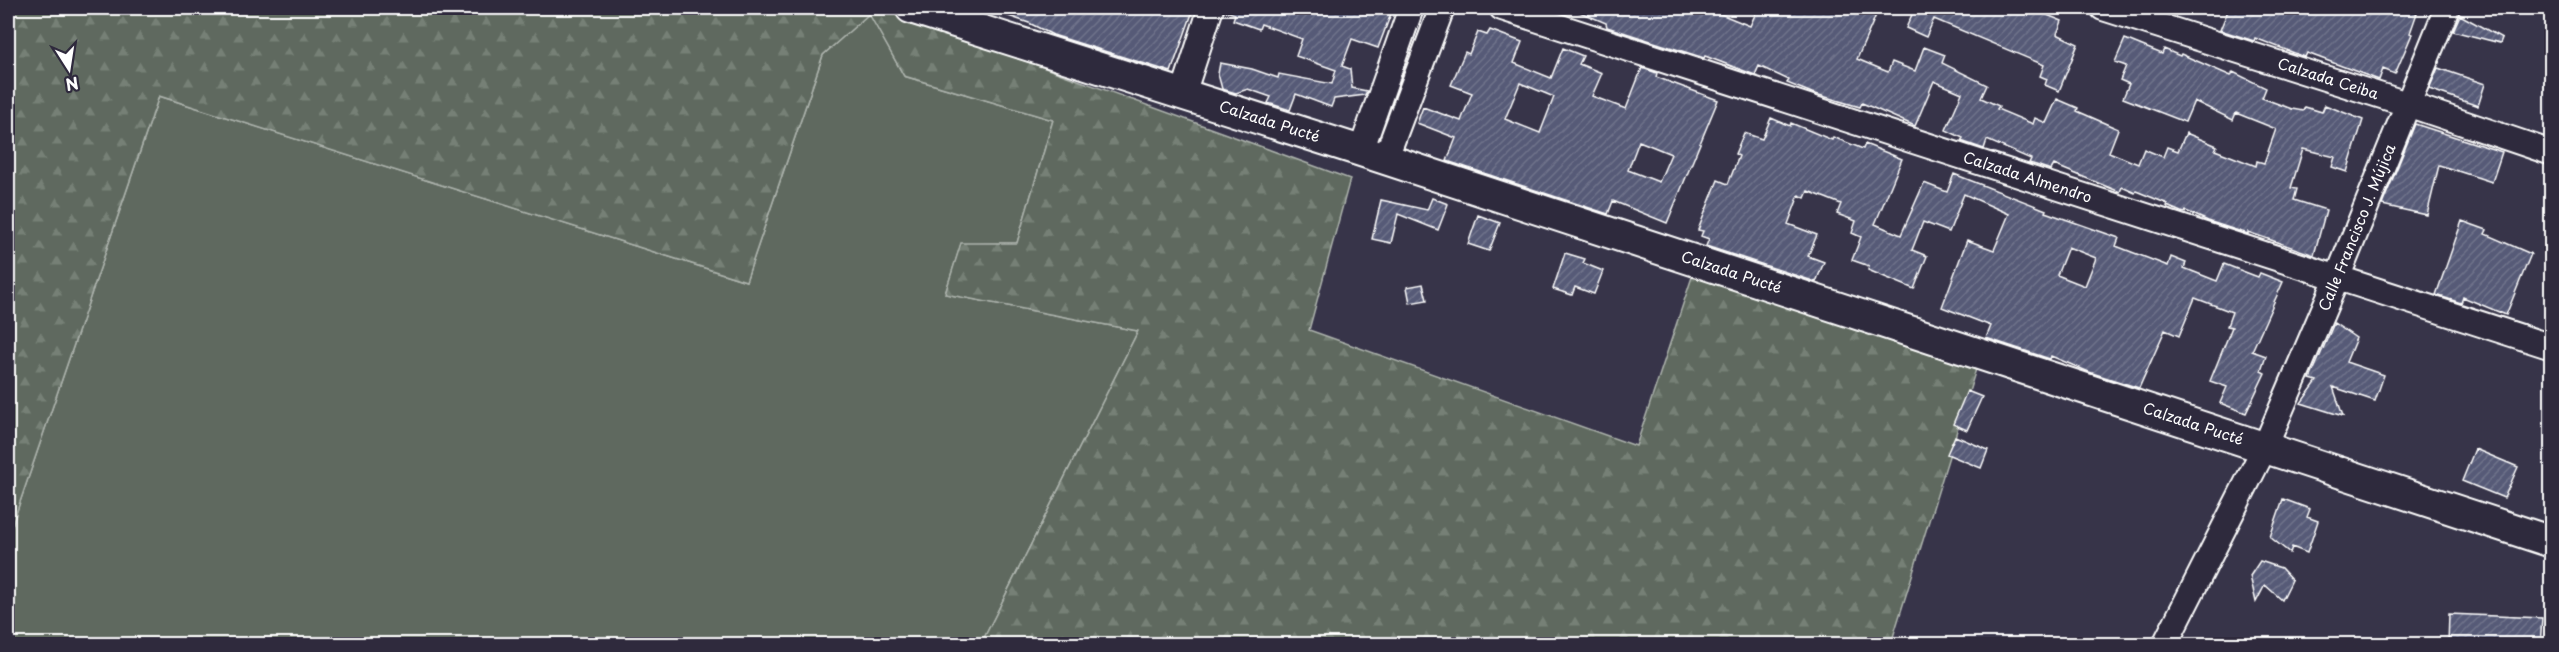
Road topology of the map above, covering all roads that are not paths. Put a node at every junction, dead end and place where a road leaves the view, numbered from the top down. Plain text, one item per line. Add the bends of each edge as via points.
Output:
1 (911, 8) edge
2 (1211, 8) edge
3 (1411, 8) edge
4 (1442, 8) edge
5 (1502, 8) edge
6 (2103, 8) edge
7 (2447, 8) edge
8 (1183, 94) junction
9 (2408, 104) junction
10 (2552, 153) edge
11 (1373, 155) junction
12 (2338, 276) junction
13 (2552, 346) edge
14 (2265, 447) junction
15 (2552, 542) edge
16 (2165, 644) edge

1 - 8 street, Calzada Pucté
2 - 8 street
3 - 11 street
4 - 11 street
5 - 12 street, Calzada Almendro
6 - 9 street, Calzada Ceiba
7 - 9 street, Calle Francisco J. Mújica
8 - 11 street, Calzada Pucté
9 - 10 street, Calzada Ceiba
9 - 12 street, Calle Francisco J. Mújica
11 - 14 street, Calzada Pucté
12 - 13 street, Calzada Almendro
12 - 14 street, Calle Francisco J. Mújica
14 - 15 street, Calzada Pucté
14 - 16 street, Calle Francisco J. Mújica

